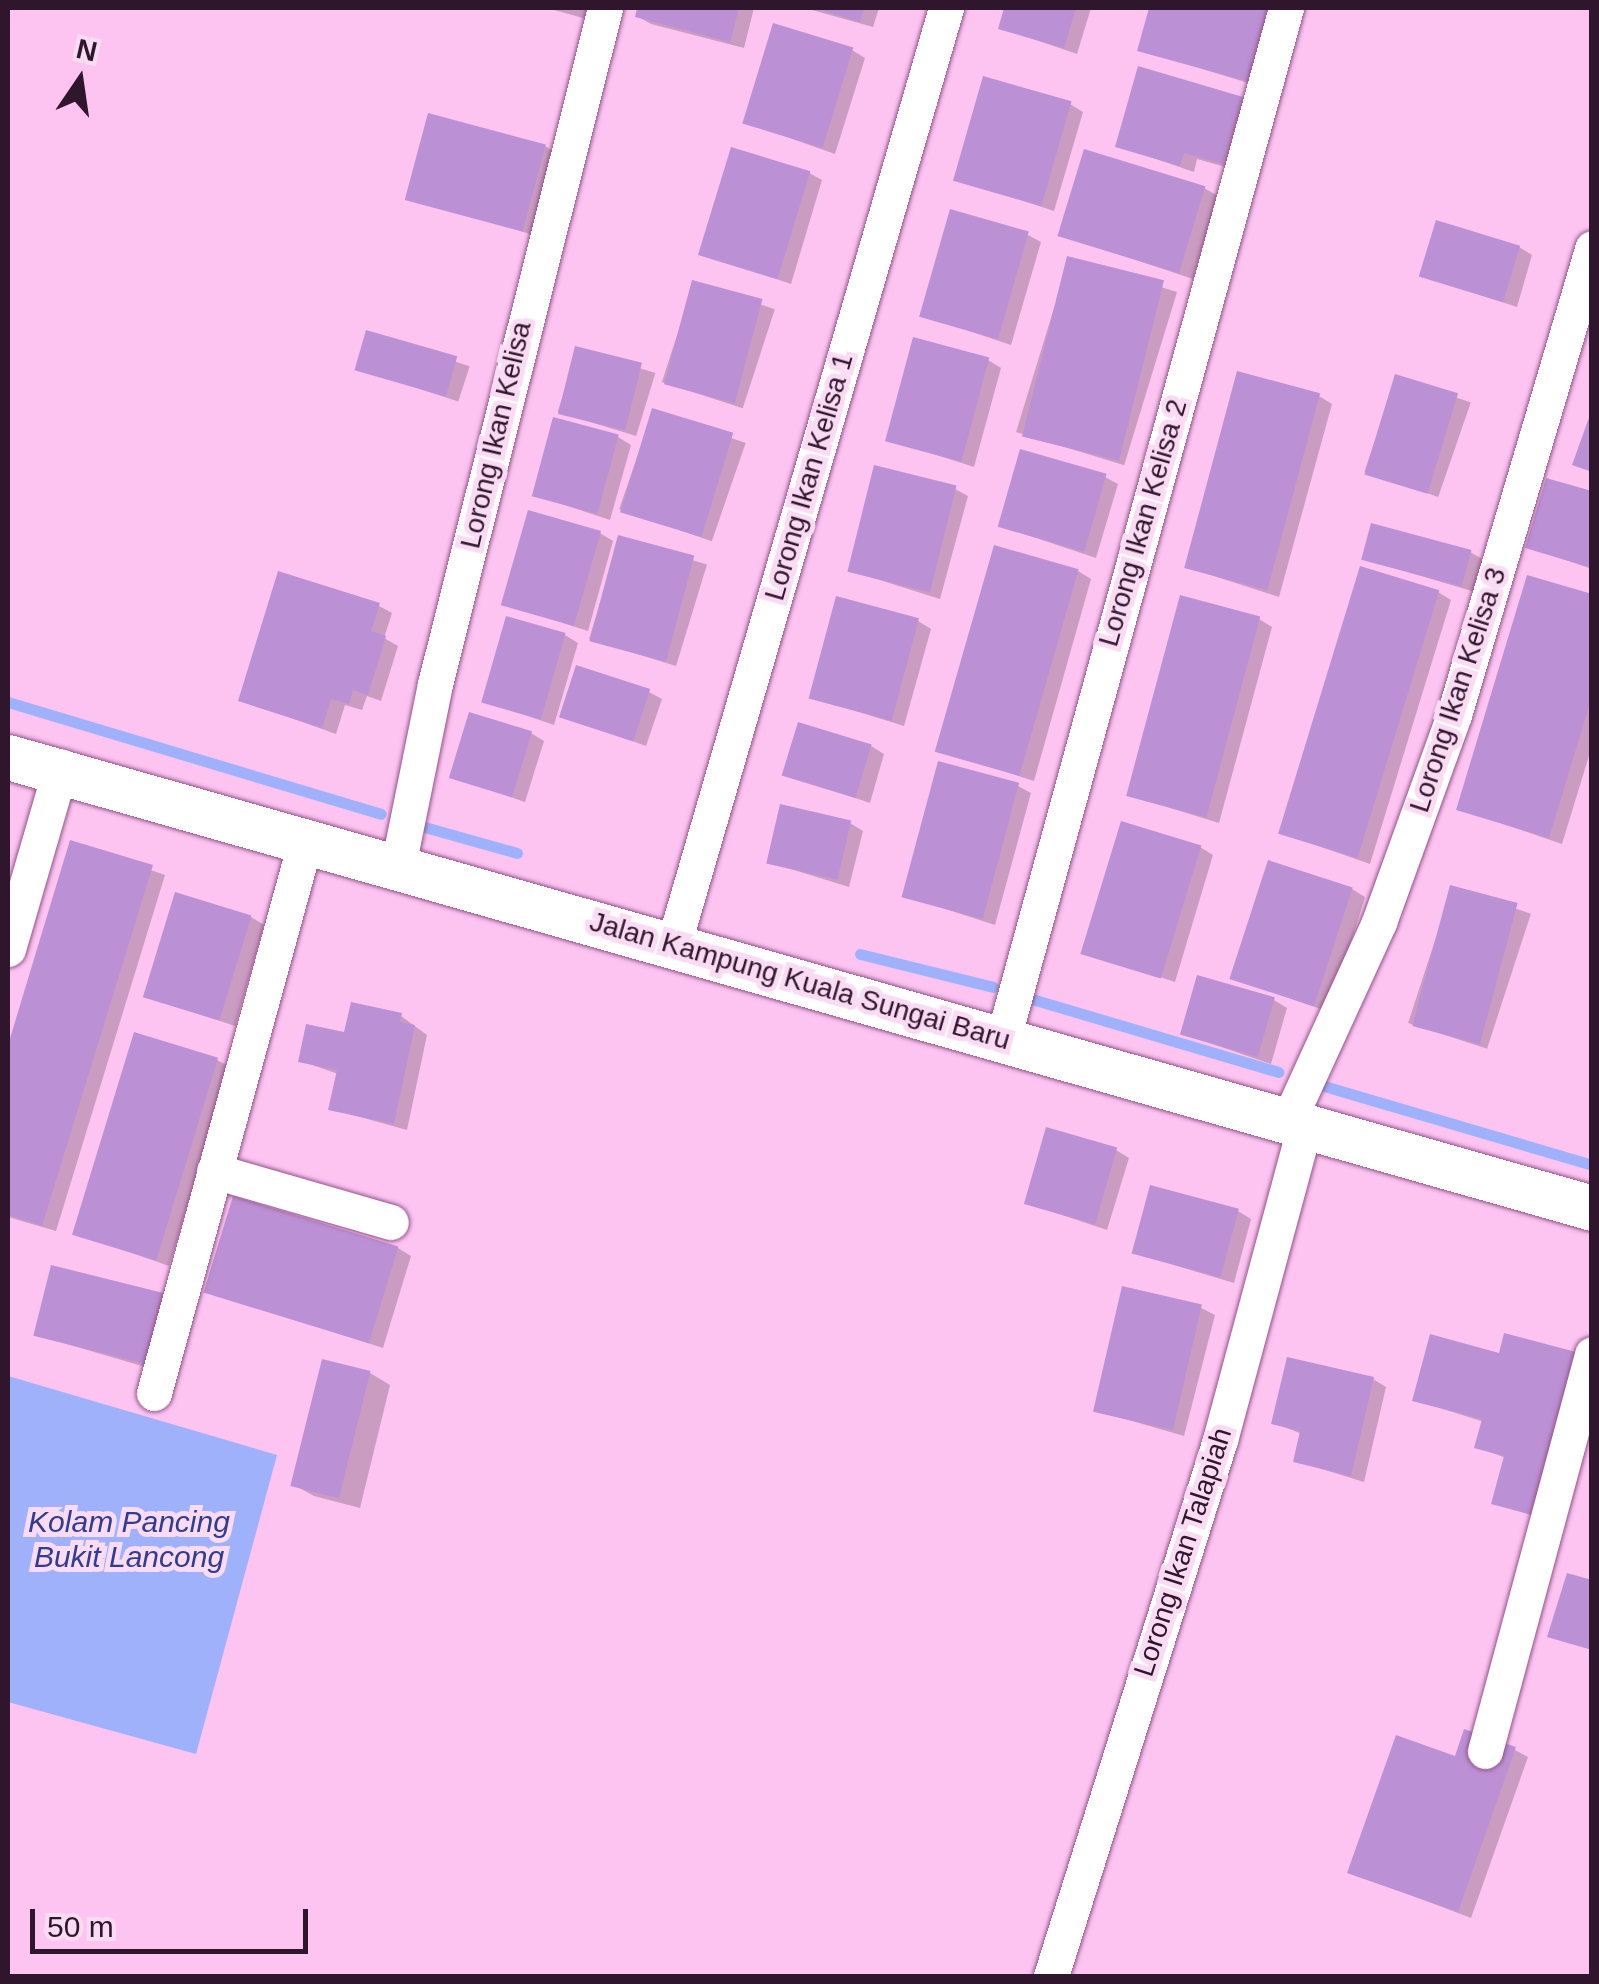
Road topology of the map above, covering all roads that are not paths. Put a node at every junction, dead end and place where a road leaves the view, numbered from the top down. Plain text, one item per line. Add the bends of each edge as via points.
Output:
1 (605, 8) edge
2 (946, 8) edge
3 (1286, 8) edge
4 (1592, 248) edge
5 (8, 756) edge
6 (60, 766) junction
7 (306, 839) junction
8 (398, 866) junction
9 (673, 946) junction
10 (8, 949) edge
11 (1003, 1039) junction
12 (1297, 1122) junction
13 (214, 1172) junction
14 (1592, 1208) edge
15 (391, 1222) dead end
16 (1592, 1354) edge
17 (154, 1393) dead end
18 (1485, 1751) dead end
19 (1051, 1976) edge

1 - 8 street, Lorong Ikan Kelisa via 435,684
2 - 9 street, Lorong Ikan Kelisa 1
3 - 11 street, Lorong Ikan Kelisa 2
4 - 12 street, Lorong Ikan Kelisa 3 via 1448,734
5 - 6 street, Jalan Kampung Kuala Sungai Baru
6 - 7 street, Jalan Kampung Kuala Sungai Baru
6 - 10 street
7 - 8 street, Jalan Kampung Kuala Sungai Baru
7 - 13 street
8 - 9 street, Jalan Kampung Kuala Sungai Baru
9 - 11 street, Jalan Kampung Kuala Sungai Baru
11 - 12 street, Jalan Kampung Kuala Sungai Baru
12 - 14 street, Jalan Kampung Kuala Sungai Baru
12 - 19 street, Lorong Ikan Talapiah via 1220,1440
13 - 15 street
13 - 17 street
16 - 18 street

